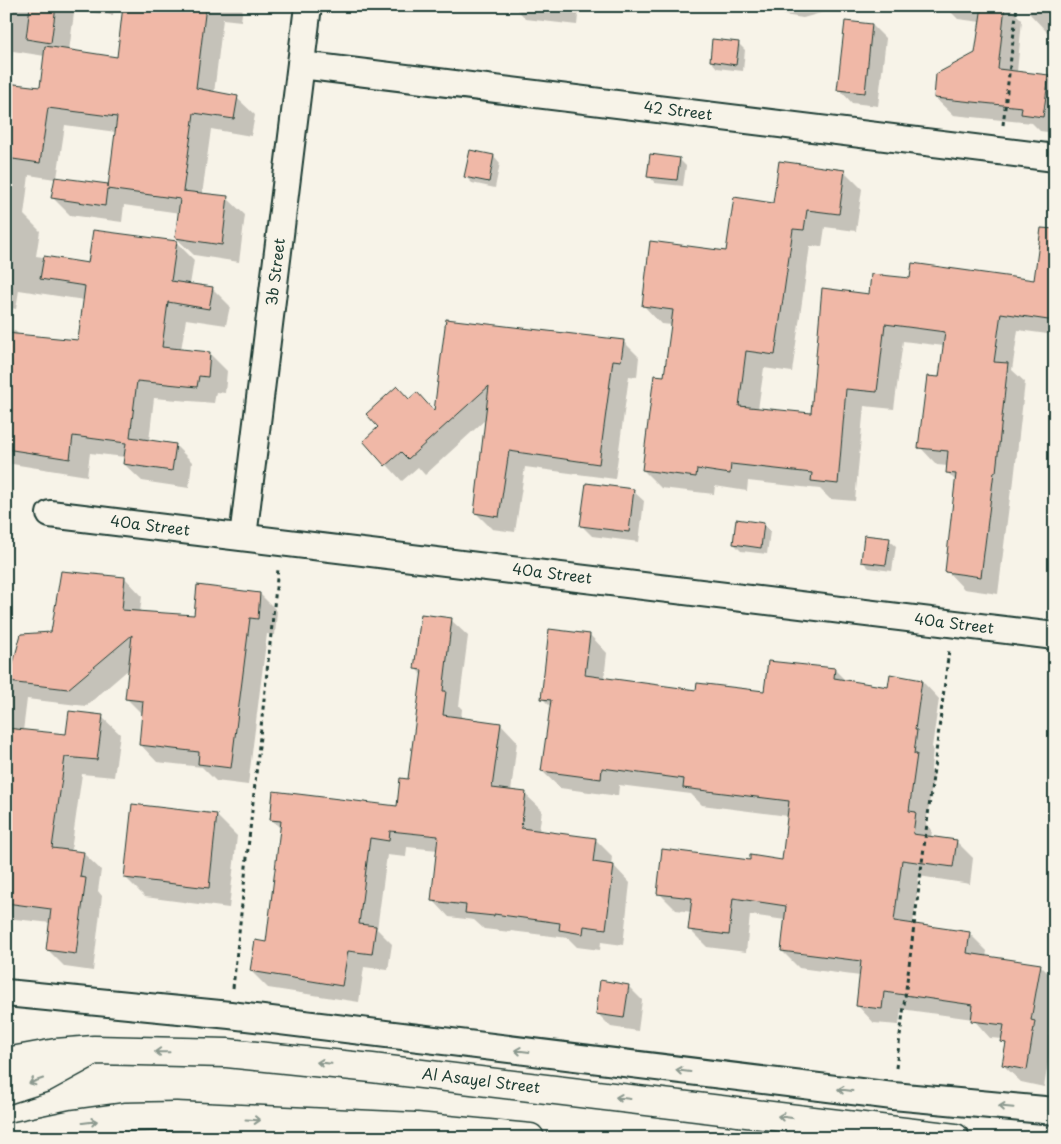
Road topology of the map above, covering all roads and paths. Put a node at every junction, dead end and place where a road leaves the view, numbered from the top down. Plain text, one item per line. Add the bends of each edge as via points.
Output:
1 (308, 6) edge
2 (1017, 6) edge
3 (301, 65) junction
4 (1000, 151) junction
5 (1055, 158) edge
6 (50, 514) dead end
7 (243, 537) junction
8 (281, 541) junction
9 (953, 623) junction
10 (1055, 636) edge
11 (6, 993) edge
12 (230, 1015) junction
13 (94, 1050) junction
14 (6, 1062) edge
15 (6, 1090) edge
16 (893, 1096) junction
17 (1055, 1111) edge
18 (311, 1130) edge
19 (8, 1138) edge
20 (530, 1138) edge
21 (955, 1138) edge

1 - 3 street, 3b Street
2 - 4 path
3 - 4 street, 42 Street
3 - 7 street, 3b Street
4 - 5 street, 42 Street
6 - 7 street, 40a Street
7 - 8 street, 40a Street
8 - 9 street, 40a Street
8 - 12 path
9 - 10 street, 40a Street
9 - 16 path
11 - 12 street
16 -> 12 street
13 - 14 street, Al Asayel Street
13 -> 15 street via 44,1078
21 -> 13 street, Al Asayel Street via 227,1053
17 -> 16 street
19 -> 18 street via 74,1124 176,1116
18 - 20 street via 416,1127

